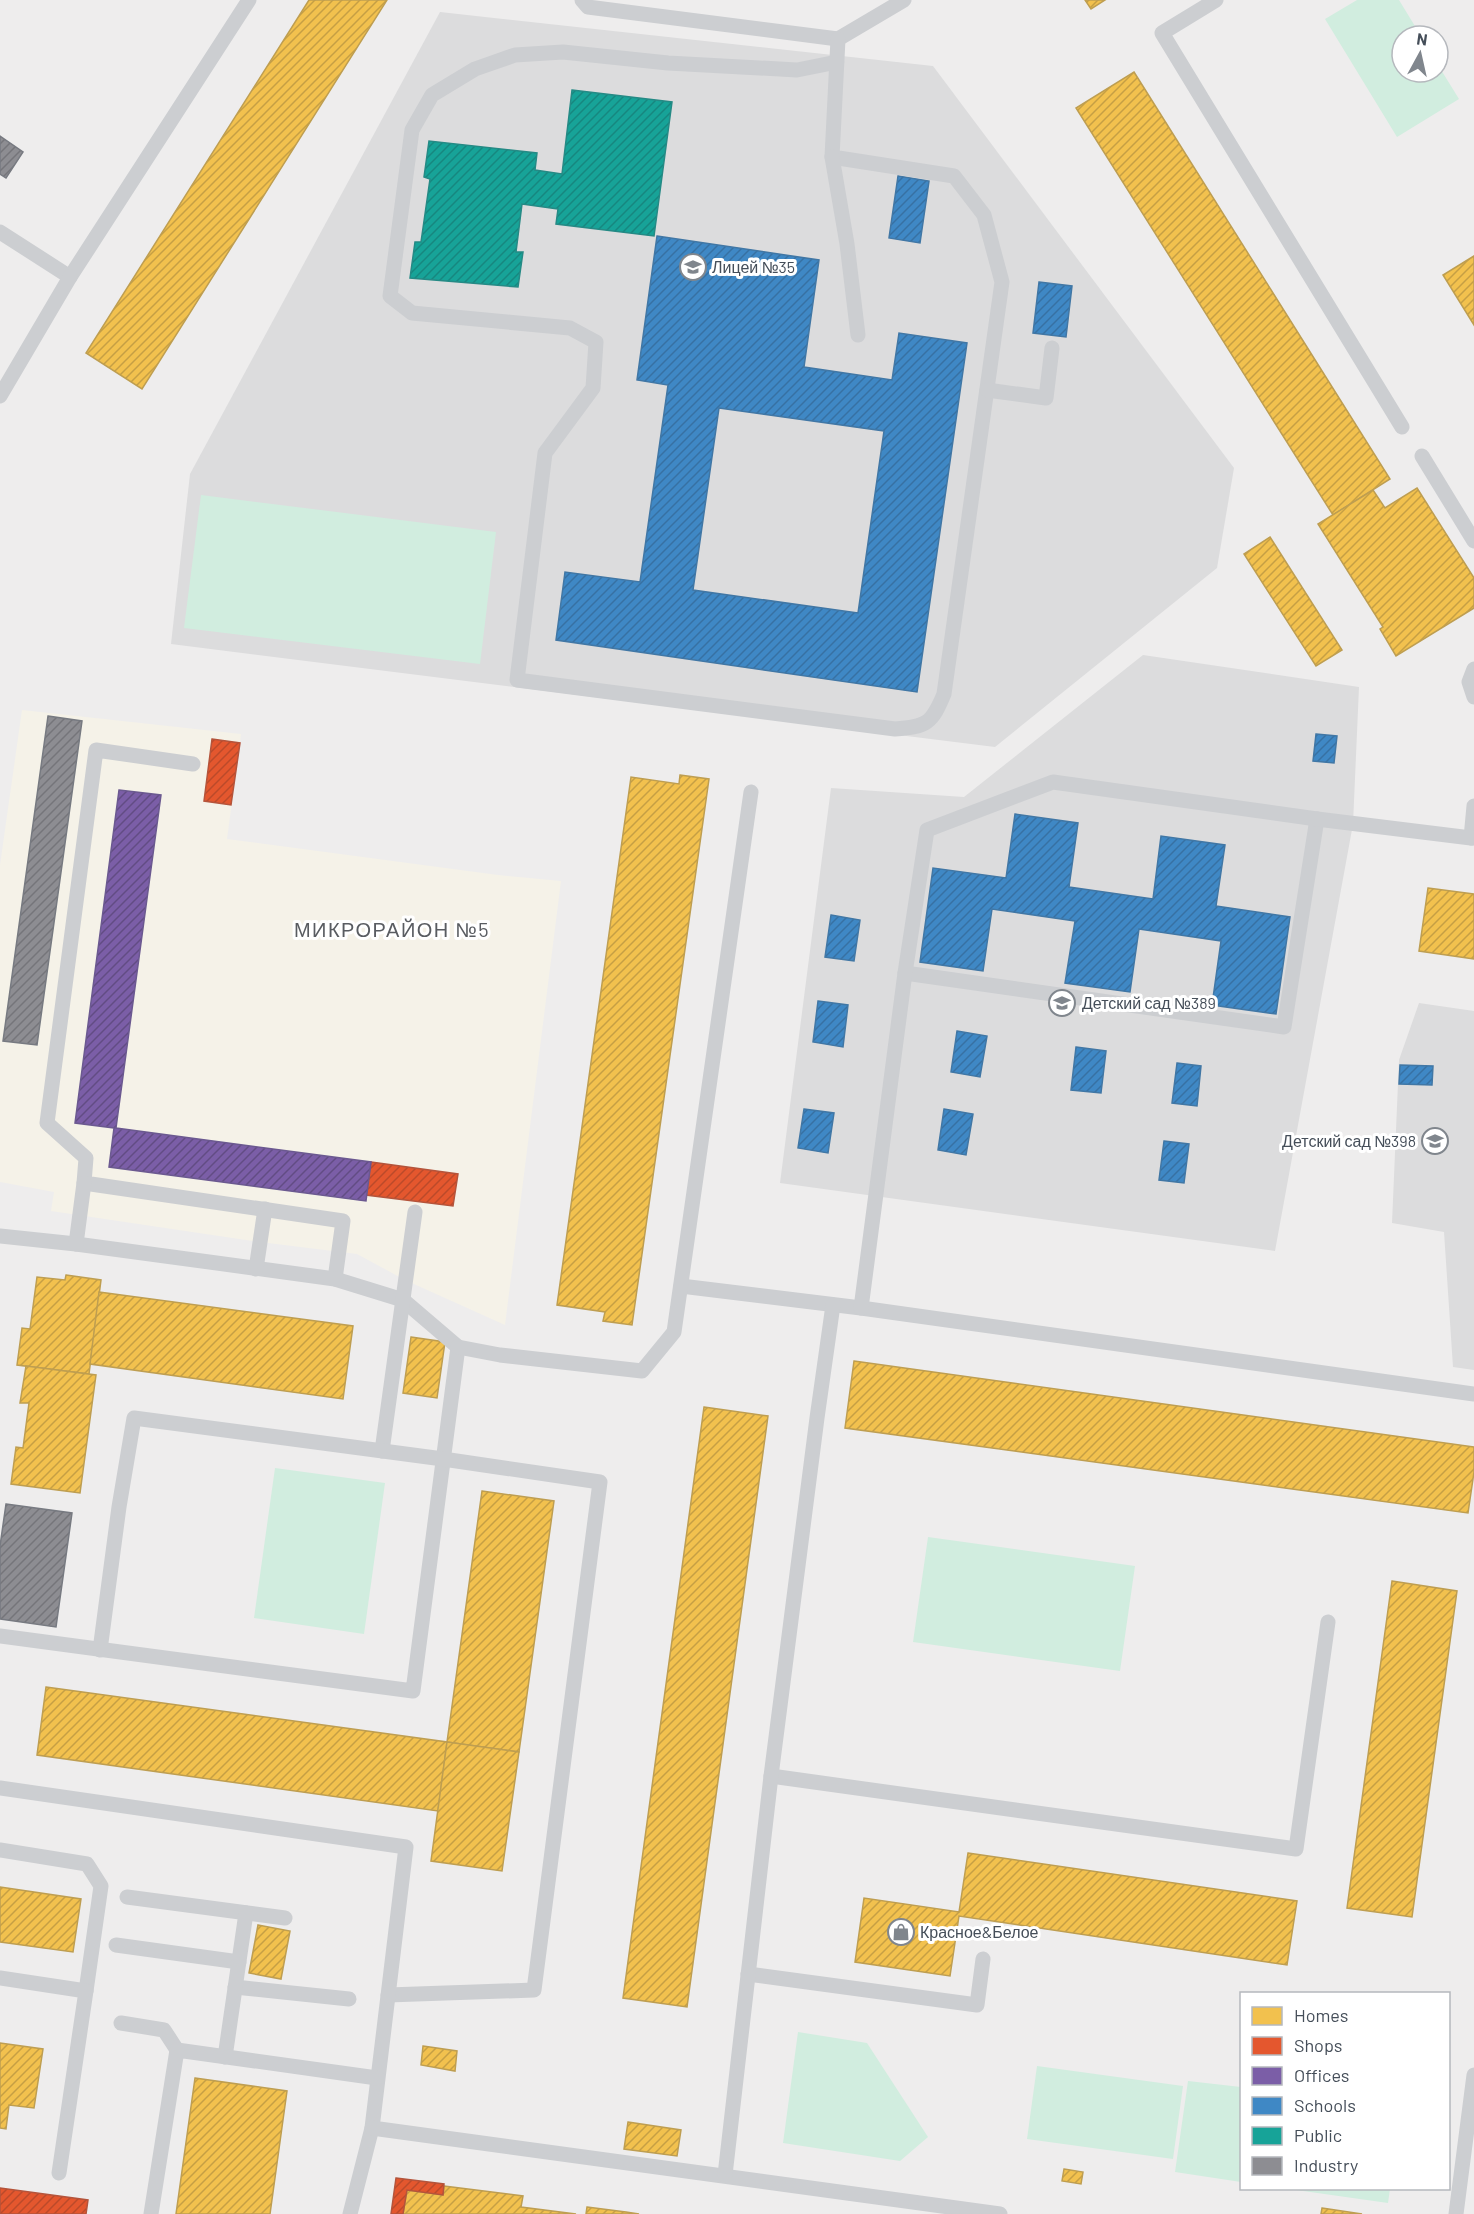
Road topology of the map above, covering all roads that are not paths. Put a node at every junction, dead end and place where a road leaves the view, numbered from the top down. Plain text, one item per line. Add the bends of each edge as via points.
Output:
1 (249, 0) edge
2 (582, 0) edge
3 (904, 0) edge
4 (1215, 0) edge
5 (838, 39) junction
6 (837, 62) junction
7 (832, 157) junction
8 (0, 232) edge
9 (70, 277) junction
10 (858, 335) dead end
11 (1052, 348) dead end
12 (987, 390) junction
13 (0, 396) edge
14 (1402, 427) dead end
15 (1422, 456) dead end
16 (1474, 541) edge
17 (1474, 669) edge
18 (1474, 697) edge
19 (193, 764) dead end
20 (751, 792) dead end
21 (1474, 806) edge
22 (1317, 819) junction
23 (1473, 838) edge
24 (905, 973) junction
25 (84, 1183) junction
26 (265, 1209) junction
27 (415, 1212) dead end
28 (0, 1236) edge
29 (76, 1244) junction
30 (256, 1269) junction
31 (335, 1279) junction
32 (681, 1286) junction
33 (404, 1300) junction
34 (833, 1305) junction
35 (861, 1308) junction
36 (458, 1347) junction
37 (1474, 1394) edge
38 (382, 1451) junction
39 (443, 1459) junction
40 (1328, 1622) dead end
41 (0, 1636) edge
42 (100, 1650) junction
43 (771, 1776) junction
44 (0, 1788) edge
45 (0, 1850) edge
46 (127, 1897) dead end
47 (246, 1913) junction
48 (285, 1918) dead end
49 (116, 1946) dead end
50 (983, 1959) dead end
51 (239, 1962) junction
52 (748, 1974) junction
53 (0, 1978) edge
54 (235, 1987) junction
55 (86, 1991) junction
56 (388, 1995) junction
57 (349, 1999) dead end
58 (121, 2023) dead end
59 (177, 2050) junction
60 (225, 2056) junction
61 (1474, 2075) edge
62 (377, 2078) junction
63 (372, 2128) junction
64 (59, 2173) dead end
65 (724, 2175) junction
66 (151, 2214) edge
67 (350, 2214) edge
68 (1000, 2214) edge
69 (1456, 2214) edge

1 - 9 lane
2 - 5 lane via 588,7
3 - 5 lane
4 - 14 lane via 1162,33
5 - 6 lane
6 - 7 lane
6 - 12 lane via 797,70 563,52 515,55 475,69 432,95 412,130 390,296 412,313 570,327 596,342 593,388 545,453 517,680 895,729 916,727 935,716 944,694
7 - 10 lane
7 - 12 lane via 954,177 984,215 1002,282
8 - 9 lane
9 - 13 lane
11 - 12 lane via 1046,398
15 - 16 lane
17 - 18 lane via 1469,682
19 - 25 lane via 96,750 47,1123 86,1158
20 - 32 lane
21 - 23 lane
22 - 23 lane
22 - 24 lane via 1053,782 927,830
22 - 24 lane via 1284,1027
24 - 35 lane
25 - 26 lane
25 - 29 lane
26 - 30 lane
26 - 31 lane via 343,1221
27 - 33 lane
28 - 29 lane
29 - 30 lane
30 - 31 lane
31 - 33 lane
32 - 34 lane
32 - 36 lane via 674,1332 642,1371
33 - 36 lane
33 - 38 lane
34 - 35 lane
34 - 43 lane
35 - 37 lane
36 - 39 lane
38 - 39 lane
38 - 42 lane via 134,1418
39 - 42 lane via 413,1690
39 - 56 lane via 600,1482 534,1990
40 - 43 lane via 1296,1849
41 - 42 lane
43 - 52 lane
44 - 56 lane via 405,1847
45 - 55 lane via 87,1864 101,1886
46 - 47 lane
47 - 48 lane
47 - 51 lane
49 - 51 lane
50 - 52 lane via 977,2005
51 - 54 lane
52 - 65 lane
53 - 55 lane
54 - 57 lane
54 - 60 lane
55 - 64 lane
56 - 62 lane
58 - 59 lane via 164,2030
59 - 60 lane
59 - 66 lane
60 - 62 lane
61 - 69 lane
62 - 63 lane
63 - 65 lane
63 - 67 lane
65 - 68 lane

